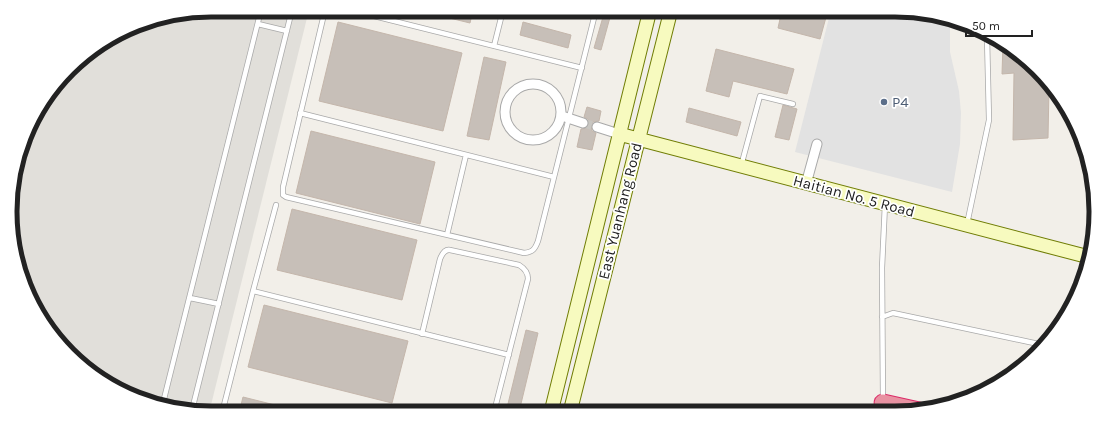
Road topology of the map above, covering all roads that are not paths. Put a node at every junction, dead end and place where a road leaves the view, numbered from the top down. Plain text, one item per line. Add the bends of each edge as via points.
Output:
1 (260, 17) edge
2 (290, 17) edge
3 (323, 17) edge
4 (378, 17) edge
5 (501, 17) edge
6 (594, 17) edge
7 (648, 17) edge
8 (669, 17) edge
9 (258, 24) junction
10 (287, 31) junction
11 (987, 40) edge
12 (494, 46) junction
13 (582, 68) junction
14 (793, 104) dead end
15 (300, 113) junction
16 (566, 117) junction
17 (583, 123) tunnel mouth
18 (597, 127) tunnel mouth
19 (619, 134) junction
20 (638, 140) junction
21 (817, 144) dead end
22 (466, 155) junction
23 (740, 167) junction
24 (554, 177) junction
25 (806, 184) junction
26 (885, 204) junction
27 (276, 205) dead end
28 (966, 225) junction
29 (447, 235) junction
30 (1083, 256) edge
31 (253, 291) junction
32 (190, 298) junction
33 (219, 304) junction
34 (882, 317) junction
35 (422, 334) junction
36 (1038, 343) edge
37 (509, 355) junction
38 (164, 400) edge
39 (193, 405) edge
40 (224, 406) edge
41 (496, 406) edge
42 (551, 406) edge
43 (572, 406) edge
44 (882, 406) edge

1 - 9 lane
2 - 10 lane
3 - 15 lane
4 - 12 lane
5 - 12 lane
6 - 13 lane
7 - 19 street, East Yuanhang Road
8 - 20 street, East Yuanhang Road
9 - 10 lane
9 - 32 lane
10 - 33 lane
11 - 28 lane via 989,120
12 - 13 lane
13 - 16 lane
14 - 23 lane via 760,96
15 - 22 lane
15 - 29 lane via 283,195
16 - 16 street via 556,95 538,84 527,84 517,89 506,105 508,125 514,133 524,139 537,141 549,136
16 - 17 street
16 - 24 lane
18 - 19 street
19 - 20 street, Haitian No. 5 Road
19 - 42 street, East Yuanhang Road
20 - 23 street, Haitian No. 5 Road
20 - 43 street, East Yuanhang Road
21 - 25 street
22 - 24 lane
22 - 29 lane
23 - 25 street, Haitian No. 5 Road
24 - 29 lane via 538,241 531,253
25 - 26 street, Haitian No. 5 Road
26 - 28 street, Haitian No. 5 Road
26 - 34 lane
27 - 31 lane
28 - 30 street, Haitian No. 5 Road
31 - 35 lane
31 - 40 lane
32 - 33 lane
32 - 38 lane
33 - 39 lane
34 - 36 lane via 893,312
34 - 44 lane
35 - 37 lane
35 - 37 lane via 440,259 444,252 450,250 519,265 525,270 528,279
37 - 41 lane

